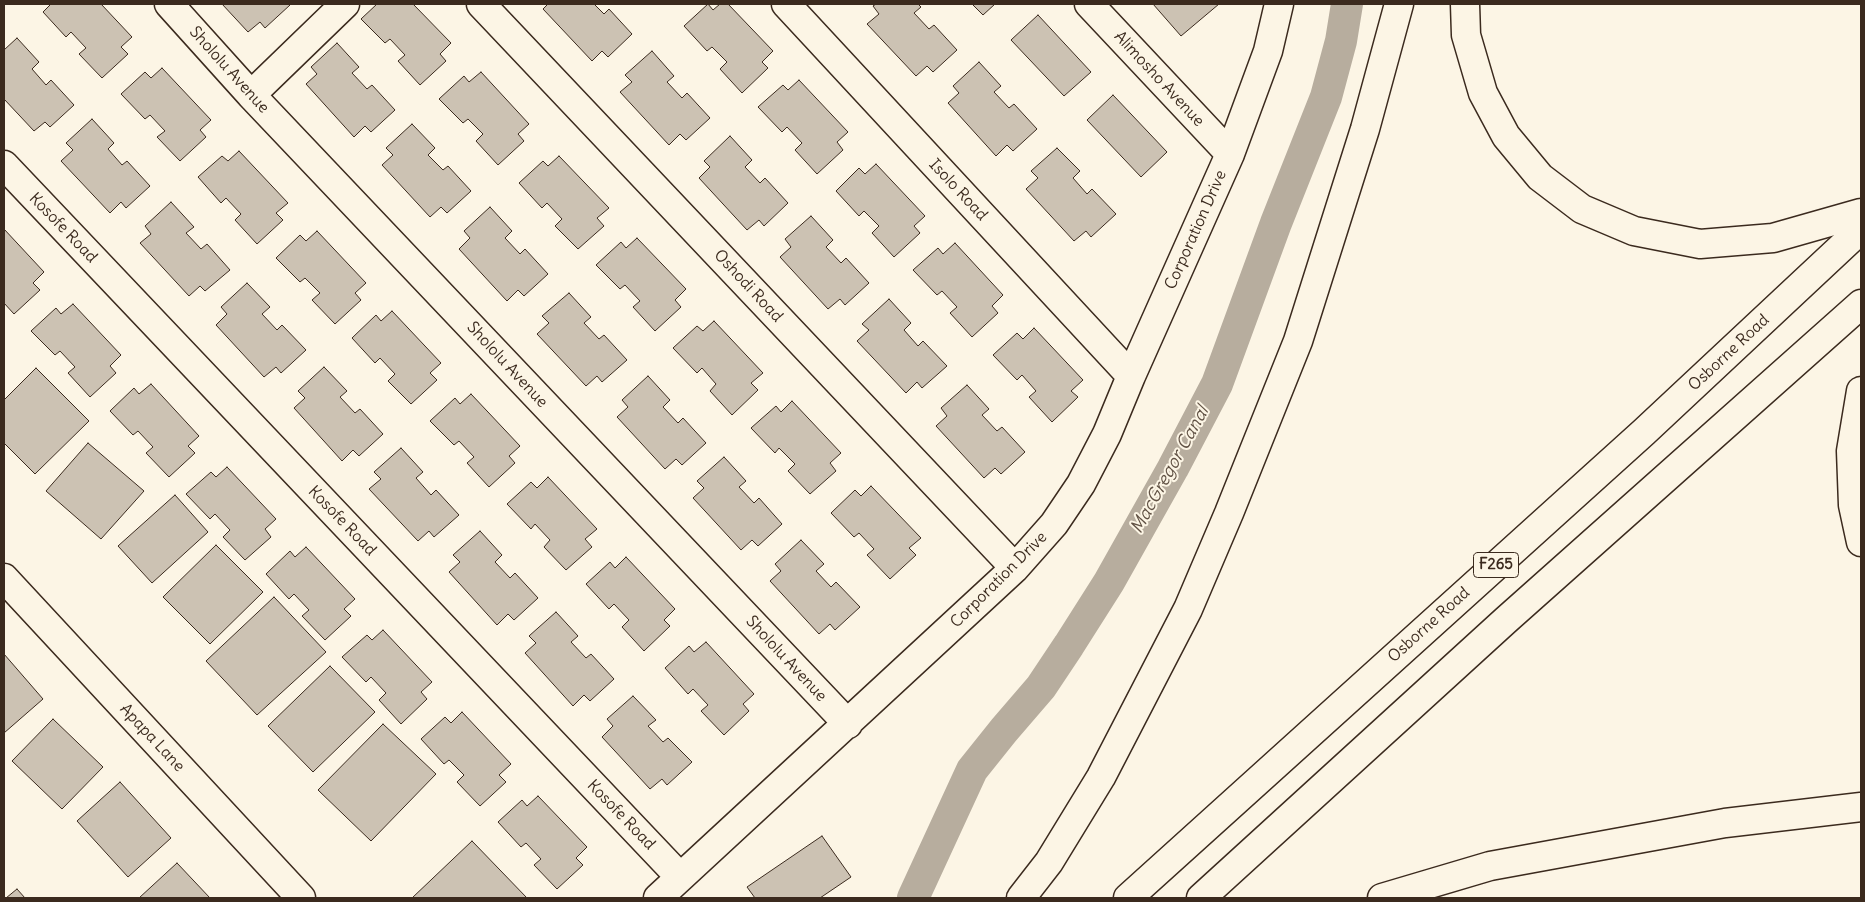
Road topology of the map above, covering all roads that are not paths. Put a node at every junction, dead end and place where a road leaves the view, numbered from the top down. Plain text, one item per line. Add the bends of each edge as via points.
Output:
1 (168, 4) edge
2 (346, 4) edge
3 (481, 4) edge
4 (786, 4) edge
5 (1089, 4) edge
6 (1279, 4) edge
7 (1399, 4) edge
8 (1465, 4) edge
9 (251, 95) junction
10 (1230, 154) junction
11 (4, 165) edge
12 (1861, 213) edge
13 (1861, 229) edge
14 (1861, 304) edge
15 (1130, 376) junction
16 (1861, 391) edge
17 (1861, 542) edge
18 (1015, 568) junction
19 (4, 578) edge
20 (848, 724) junction
21 (1861, 808) edge
22 (680, 877) junction
23 (301, 898) edge
24 (658, 898) edge
25 (1021, 898) edge
26 (1128, 898) edge
27 (1201, 898) edge
28 (1382, 898) edge

1 - 9 main road, Shololu Avenue
2 - 9 main road
3 - 18 main road, Oshodi Road
4 - 15 main road, Isolo Road
5 - 10 main road, Alimosho Avenue
6 - 10 main road, Corporation Drive via 1268,51
7 - 25 main road via 1365,129 1298,341 1229,513 1188,609 1101,777 1049,862
8 - 12 main road via 1466,36 1483,93 1506,136 1540,177 1582,209 1634,231 1700,244 1773,238
9 - 20 main road, Shololu Avenue
10 - 15 main road, Corporation Drive
11 - 22 main road, Kosofe Road
13 - 26 main road, Osborne Road / F265 via 1637,438
14 - 27 main road via 1506,620
15 - 18 main road, Corporation Drive via 1107,434 1081,484 1054,524
16 - 17 main road via 1852,451 1853,504
18 - 20 main road, Corporation Drive
19 - 23 main road, Apapa Lane
20 - 22 main road, Corporation Drive
21 - 28 main road via 1725,823 1490,866
22 - 24 main road, Corporation Drive

